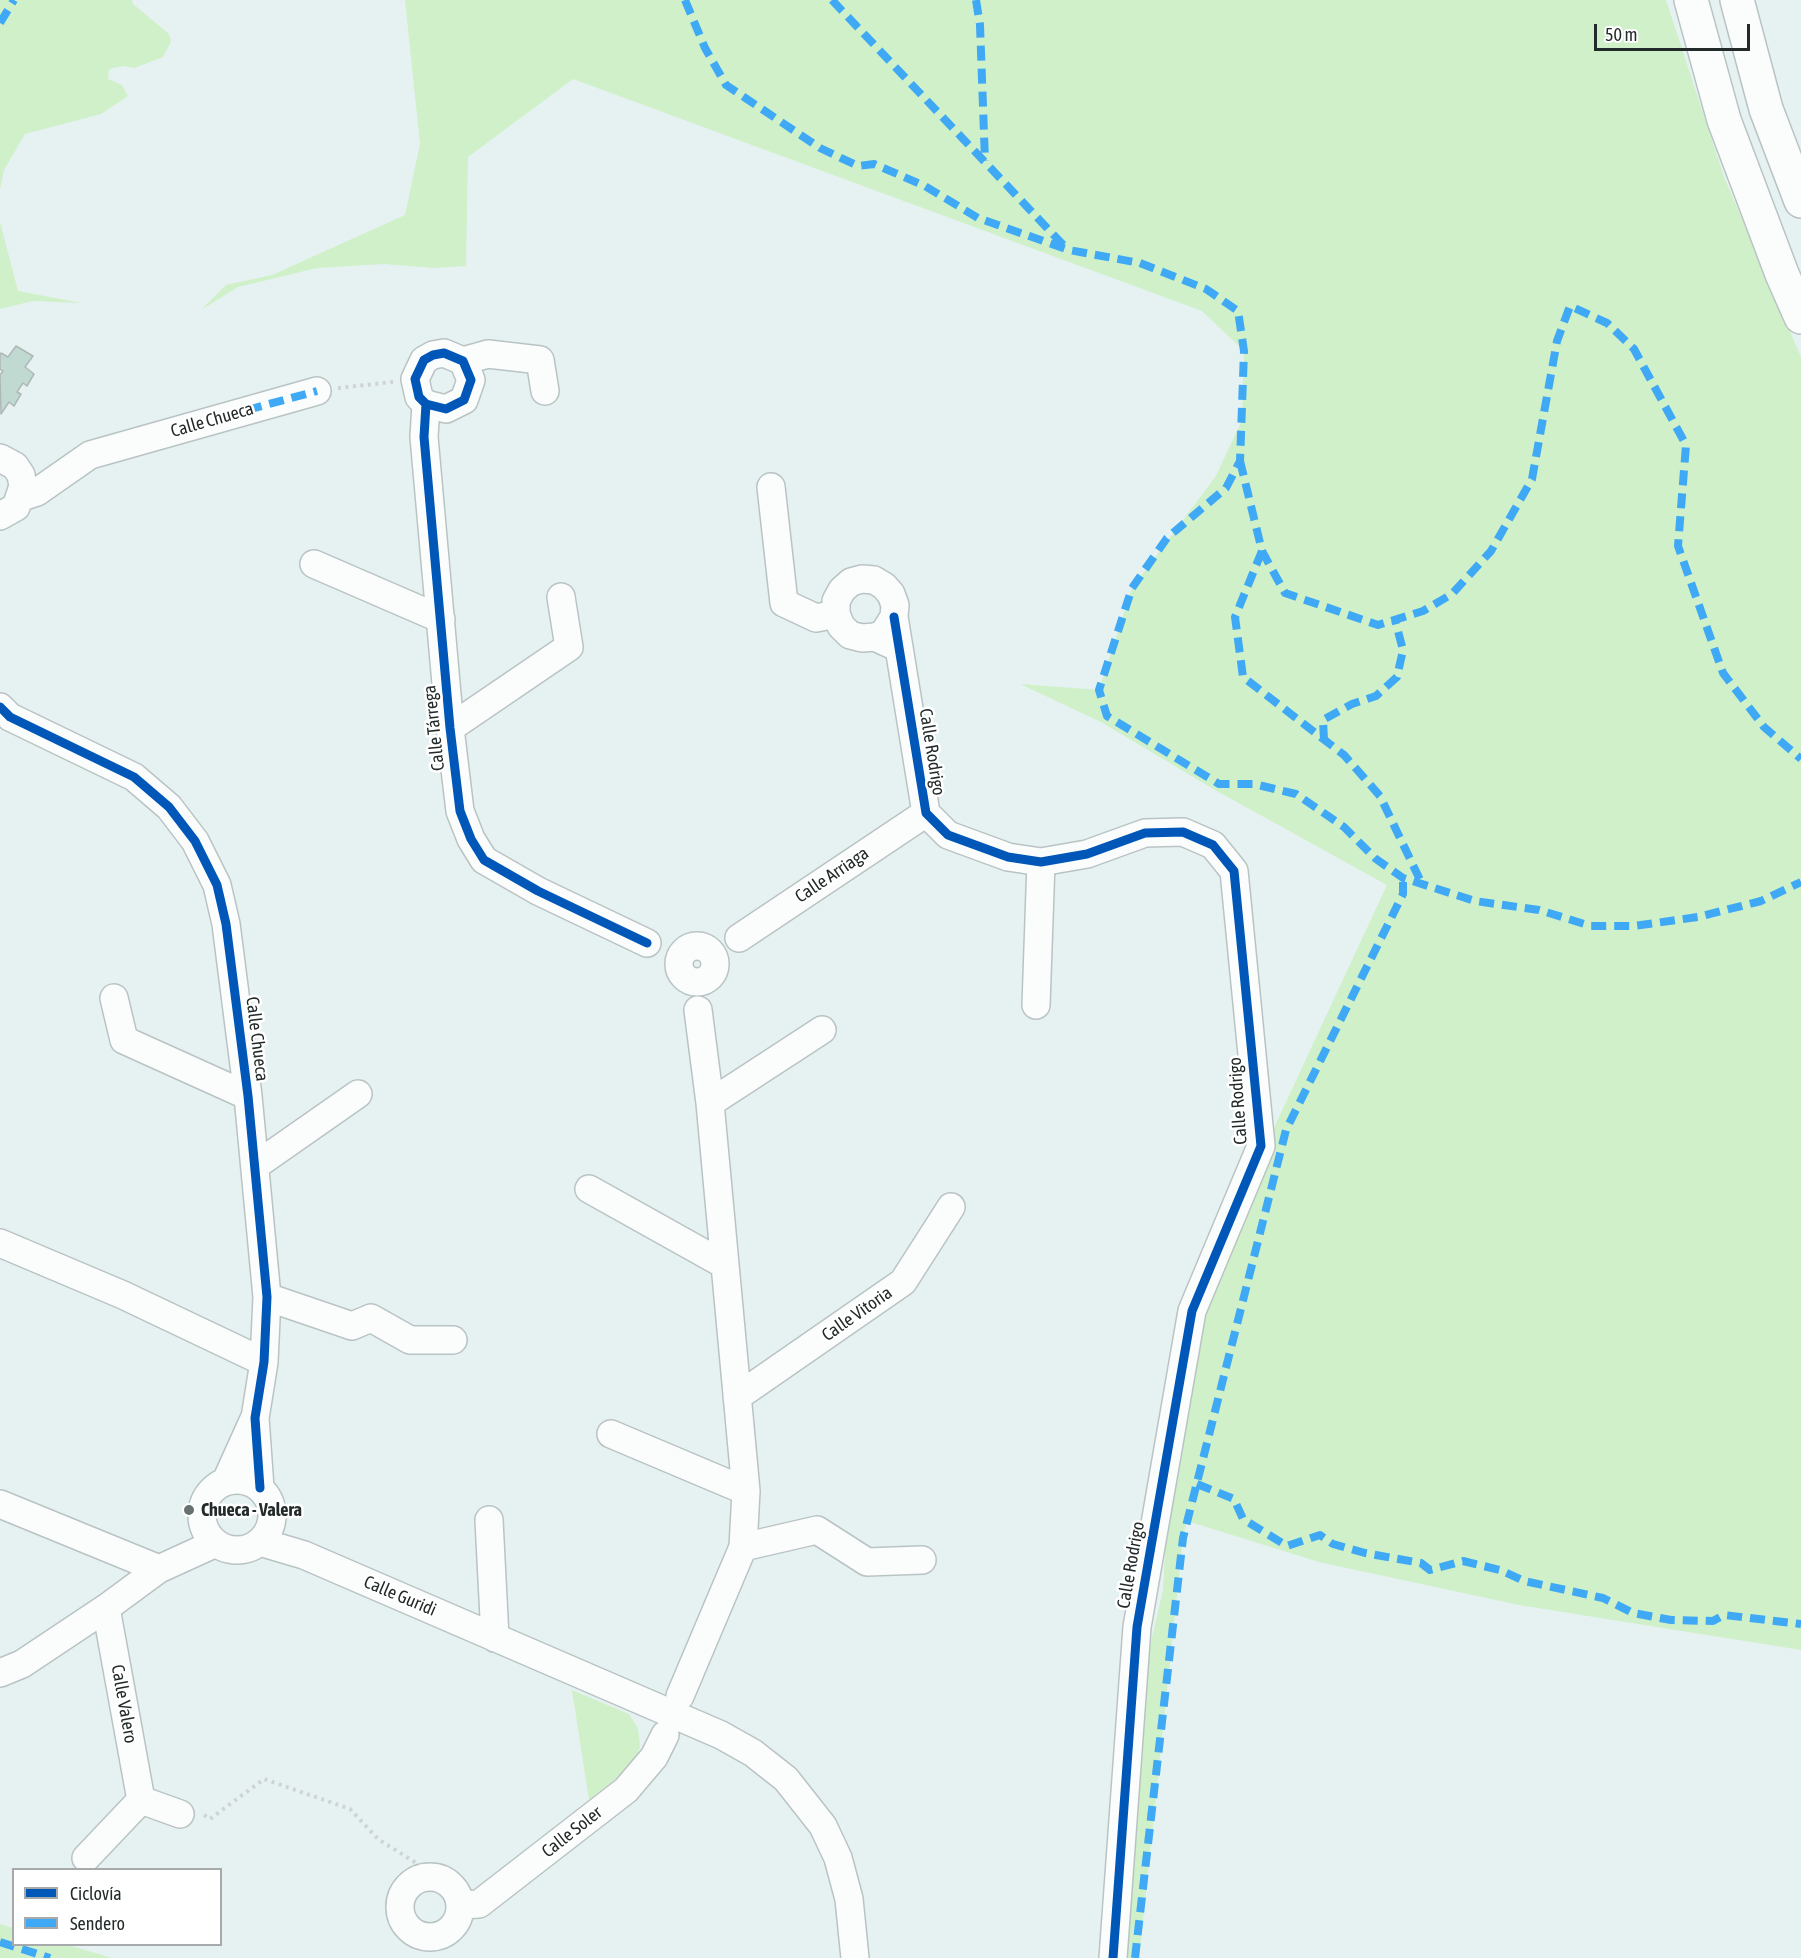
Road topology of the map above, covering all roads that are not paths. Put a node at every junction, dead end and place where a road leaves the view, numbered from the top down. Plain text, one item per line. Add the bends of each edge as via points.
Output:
1 (1691, 0) edge
2 (1737, 0) edge
3 (1754, 0) edge
4 (1801, 150) edge
5 (1801, 201) edge
6 (1801, 317) edge
7 (463, 361) junction
8 (317, 390) road end
9 (545, 391) dead end
10 (426, 404) junction
11 (0, 458) edge
12 (771, 487) dead end
13 (22, 497) junction
14 (0, 516) edge
15 (314, 564) dead end
16 (561, 597) dead end
17 (836, 614) junction
18 (441, 619) junction
19 (887, 642) junction
20 (0, 707) edge
21 (450, 728) junction
22 (926, 813) junction
23 (1041, 862) junction
24 (697, 965) junction
25 (114, 998) dead end
26 (1036, 1005) dead end
27 (822, 1030) dead end
28 (358, 1094) dead end
29 (248, 1096) junction
30 (710, 1103) junction
31 (255, 1166) junction
32 (589, 1190) dead end
33 (951, 1207) dead end
34 (0, 1243) edge
35 (724, 1265) junction
36 (267, 1297) junction
37 (453, 1340) dead end
38 (264, 1362) junction
39 (737, 1397) junction
40 (255, 1418) junction
41 (610, 1434) dead end
42 (226, 1481) junction
43 (260, 1488) junction
44 (746, 1491) junction
45 (0, 1504) edge
46 (273, 1514) junction
47 (201, 1516) junction
48 (489, 1520) dead end
49 (260, 1542) junction
50 (216, 1543) junction
51 (743, 1547) junction
52 (304, 1555) junction
53 (922, 1560) dead end
54 (159, 1569) junction
55 (106, 1608) junction
56 (495, 1638) junction
57 (0, 1673) edge
58 (680, 1696) junction
59 (652, 1708) junction
60 (691, 1724) junction
61 (665, 1735) junction
62 (141, 1800) junction
63 (180, 1814) road end
64 (86, 1858) dead end
65 (460, 1905) junction
66 (439, 1935) junction
67 (421, 1958) edge
68 (855, 1958) edge
69 (1113, 1958) edge

1 - 6 highway via 1724,120
2 - 5 highway via 1766,109
3 - 4 highway
7 - 9 street via 488,354 540,360
7 - 10 street via 471,380 464,400 446,409
7 - 10 street, Calle Tárrega via 444,353 424,360 415,379 419,397
8 - 13 street, Calle Chueca via 90,455 37,492
10 - 18 street, Calle Tárrega via 424,437
11 - 13 street via 15,466 21,475
12 - 17 street via 784,603 816,618
13 - 14 street, Calle Chueca via 16,507
15 - 18 street
16 - 21 street, Calle Tárrega via 569,647
17 - 19 street via 850,634
17 - 19 street via 842,590 862,579 884,585 895,605 894,617 884,633
18 - 21 street, Calle Tárrega
19 - 22 street, Calle Rodrigo
20 - 29 street, Calle Chueca via 10,717 134,777 169,807 195,841 217,885 226,924
21 - 24 street, Calle Tárrega via 460,811 484,860 538,891
22 - 23 street, Calle Rodrigo via 948,835 1008,856
22 - 24 street, Calle Arriaga
23 - 26 street
23 - 69 street, Calle Rodrigo via 1087,854 1145,833 1184,832 1213,845 1234,871 1261,1146 1192,1311 1137,1627
24 - 30 street via 698,1010
25 - 29 street, Calle Chueca via 124,1040
27 - 30 street
28 - 31 street
29 - 31 street, Calle Chueca
30 - 35 street
31 - 36 street, Calle Chueca
32 - 35 street
33 - 39 street, Calle Vitoria via 903,1282
34 - 38 street via 123,1295
35 - 39 street
36 - 37 street via 352,1326 371,1318 410,1340
36 - 38 street, Calle Chueca
38 - 40 street, Calle Chueca
39 - 44 street
40 - 42 street, Calle Chueca
40 - 43 street, Calle Chueca
41 - 44 street
42 - 43 street via 250,1481
42 - 47 street via 208,1495
43 - 46 street
44 - 51 street
45 - 54 street
46 - 49 street
46 - 52 street, Calle Guridi
47 - 50 street via 208,1536
47 - 54 street
48 - 56 street
49 - 50 street via 233,1550
49 - 52 street, Calle Guridi
50 - 54 street
51 - 53 street via 816,1530 867,1562
51 - 58 street
52 - 56 street, Calle Guridi
54 - 55 street
55 - 57 street via 22,1664
55 - 62 street, Calle Valero
56 - 59 street, Calle Guridi
58 - 59 street via 663,1696
58 - 60 street via 690,1704
59 - 60 street, Calle Guridi
59 - 61 street via 653,1724
60 - 61 street via 685,1732
60 - 68 street, Calle Guridi via 753,1753 806,1801 838,1858 849,1899
61 - 65 street, Calle Soler via 654,1757 626,1790 479,1904
62 - 63 street
62 - 64 street
65 - 66 street via 453,1926
65 - 66 street via 457,1893 440,1878 418,1879 408,1885 400,1906 402,1917 417,1934
66 - 67 street

